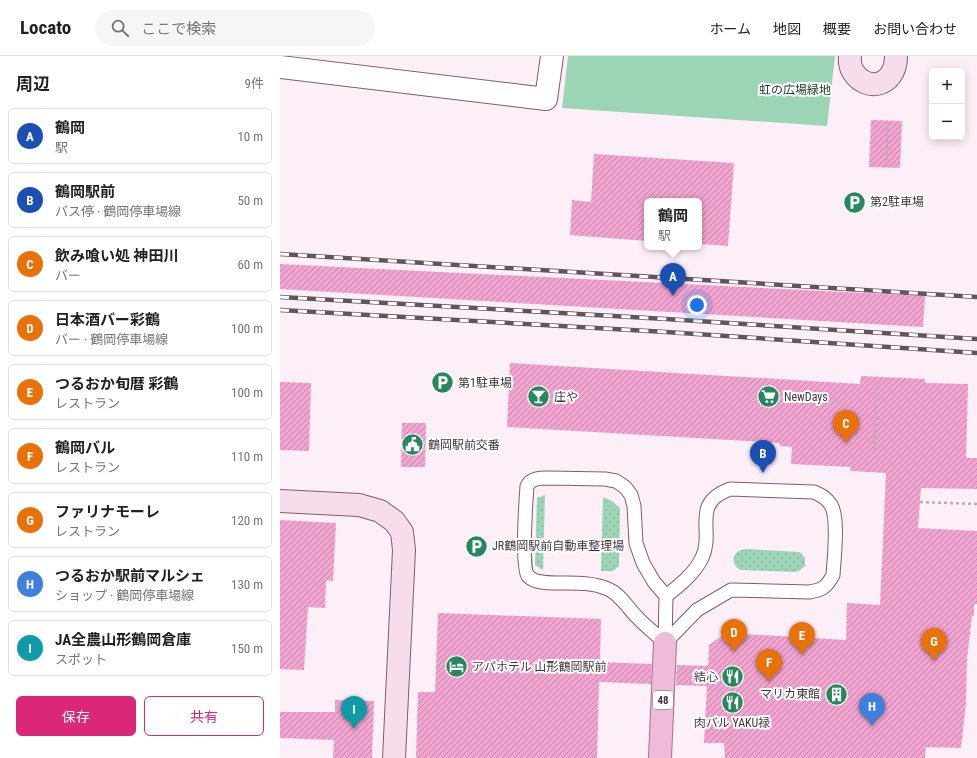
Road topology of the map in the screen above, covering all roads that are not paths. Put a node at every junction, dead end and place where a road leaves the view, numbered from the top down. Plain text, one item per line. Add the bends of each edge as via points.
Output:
1 (552, 56) edge
2 (850, 56) edge
3 (896, 56) edge
4 (280, 67) edge
5 (280, 502) edge
6 (666, 596) junction
7 (665, 643) junction
8 (394, 758) edge
9 (660, 758) edge

1 - 4 street via 546,99
2 - 3 street via 851,69 855,76 862,82 871,84 887,79 893,72
5 - 8 street via 359,505 380,512 394,521 402,532 404,550
6 - 7 lane
6 - 7 lane via 642,563 636,543 634,506 625,487 616,481 606,479 548,478 533,479 529,482 524,554 528,576 548,583 590,584 609,589
6 - 7 lane via 684,582 702,557 705,548 706,509 720,493 730,489 814,492 824,497 831,505 835,515 833,575 828,584 820,590 809,592 731,590 697,610
7 - 9 main road, 48

